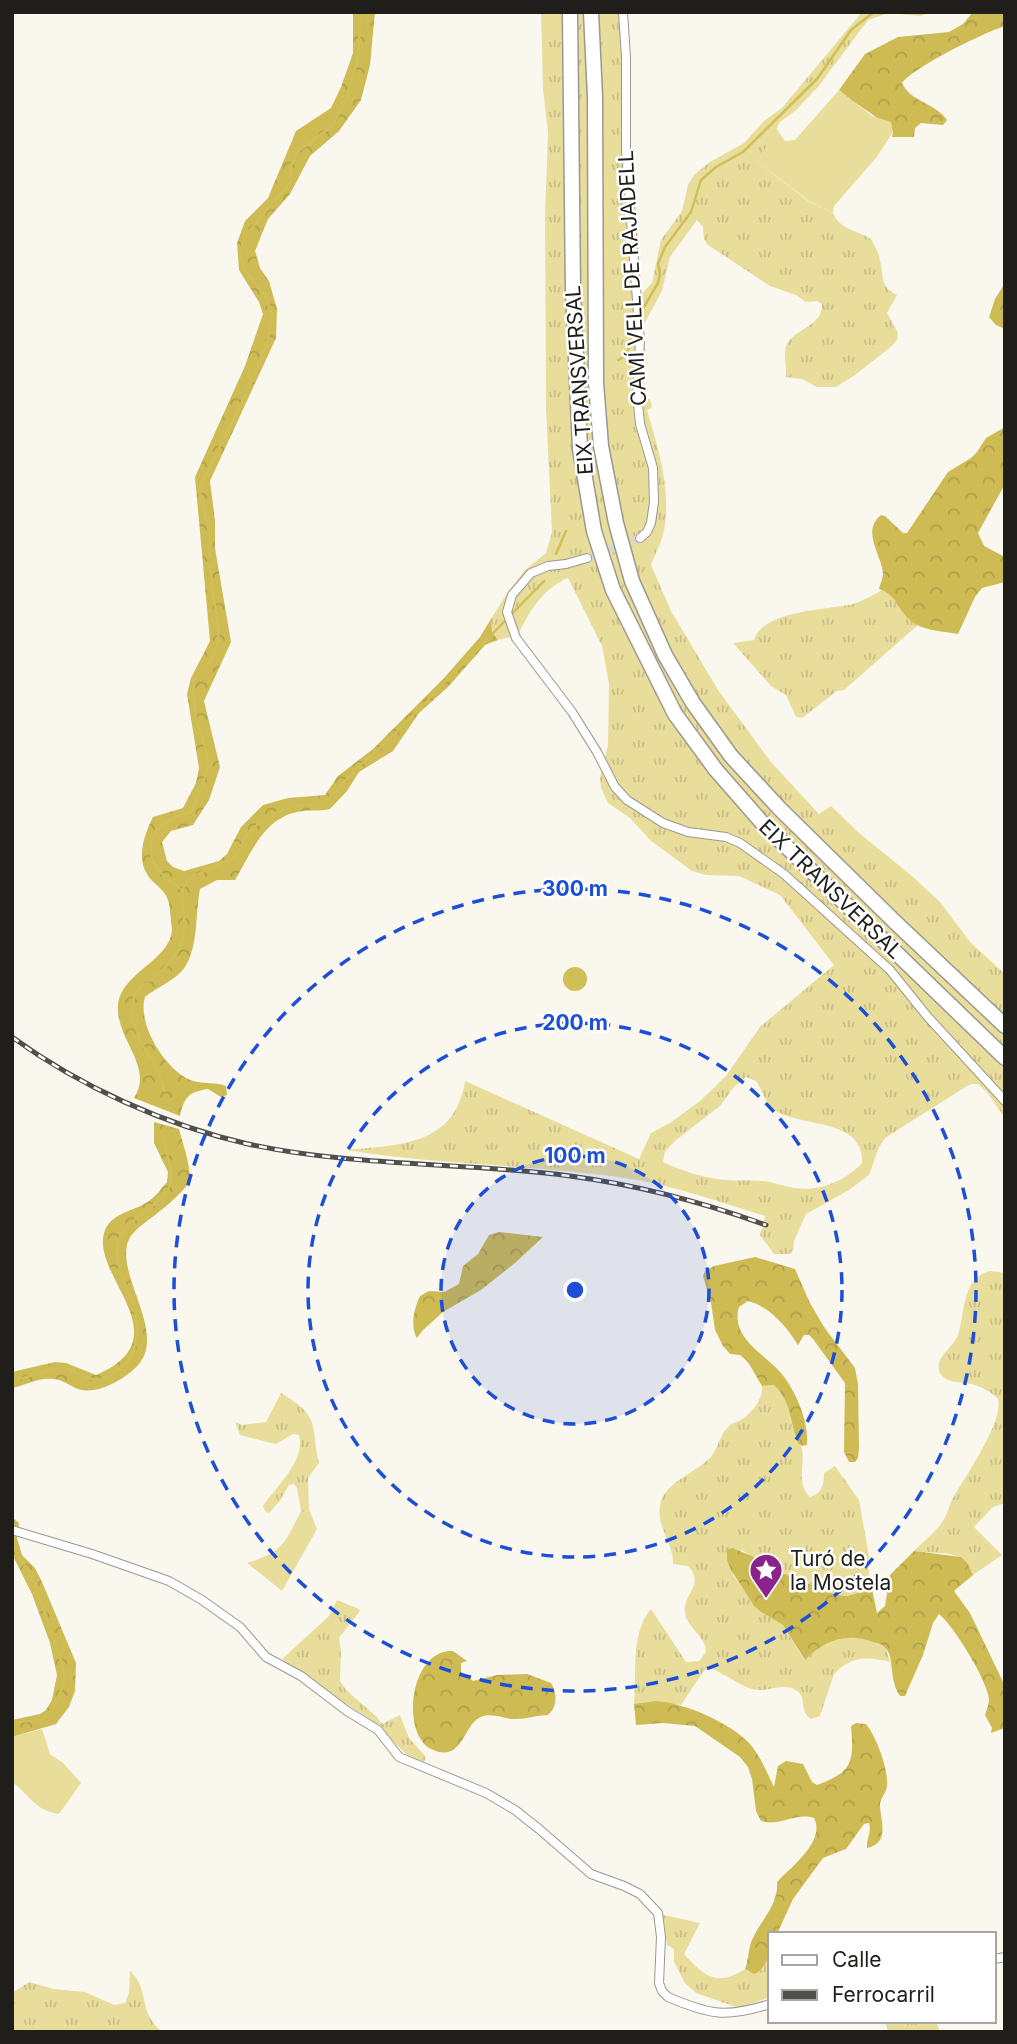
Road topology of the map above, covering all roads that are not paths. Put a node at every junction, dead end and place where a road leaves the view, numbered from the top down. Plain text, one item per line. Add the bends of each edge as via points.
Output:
1 (570, 12) edge
2 (591, 12) edge
3 (600, 12) edge
4 (623, 12) edge
5 (595, 97) junction
6 (640, 538) dead end
7 (587, 558) tunnel mouth
8 (1005, 1026) edge
9 (1005, 1058) edge
10 (1005, 1101) edge
11 (12, 1530) edge
12 (768, 2005) edge

1 - 9 highway, EIX TRANSVERSAL via 580,449 594,531 613,590 675,714 716,770 765,826
2 - 5 highway, EIX TRANSVERSAL
3 - 5 highway
4 - 6 street, CAMÍ VELL DE RAJADELL via 626,151 640,341 638,407 653,468 651,523
5 - 8 highway, EIX TRANSVERSAL via 596,383 601,446 632,581 693,703 731,756
7 - 10 street via 531,573 512,595 507,612 516,638 572,712 617,791 670,826 740,843 784,874 890,970
11 - 12 street via 169,1581 192,1594 240,1627 266,1657 378,1730 399,1757 486,1793 515,1810 591,1874 640,1894 658,1913 662,1937 659,1983 668,1997 717,2014 741,2014

